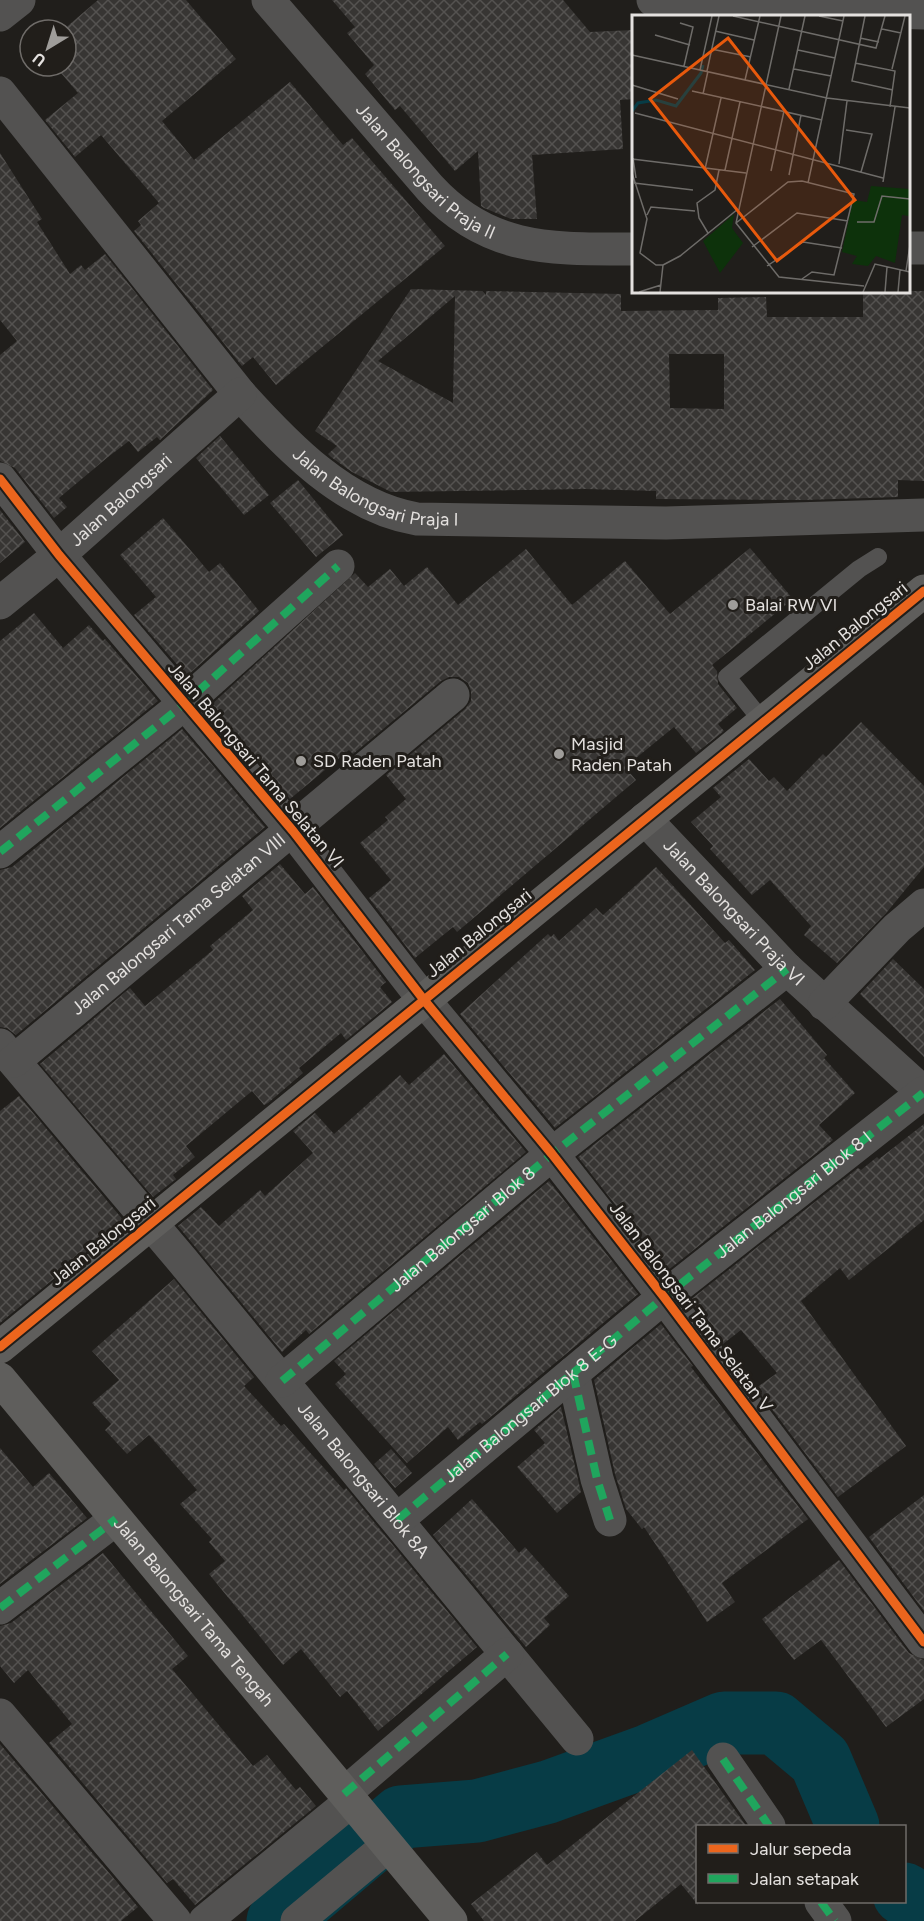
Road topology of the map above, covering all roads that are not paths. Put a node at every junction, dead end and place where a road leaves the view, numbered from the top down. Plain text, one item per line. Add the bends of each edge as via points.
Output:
1 (19, 0) edge
2 (268, 0) edge
3 (653, 0) edge
4 (924, 13) edge
5 (0, 15) edge
6 (0, 93) edge
7 (632, 249) edge
8 (240, 394) junction
9 (0, 479) edge
10 (924, 516) edge
11 (59, 555) junction
12 (878, 557) dead end
13 (338, 566) dead end
14 (918, 600) edge
15 (0, 603) edge
16 (453, 695) dead end
17 (184, 704) junction
18 (763, 722) junction
19 (645, 819) junction
20 (293, 831) junction
21 (0, 852) edge
22 (924, 905) edge
23 (787, 969) junction
24 (424, 1000) junction
25 (824, 1004) junction
26 (7, 1053) edge
27 (924, 1093) edge
28 (552, 1154) junction
29 (150, 1224) junction
30 (664, 1297) junction
31 (0, 1347) edge
32 (573, 1373) junction
33 (0, 1379) edge
34 (282, 1381) junction
35 (116, 1519) junction
36 (397, 1520) junction
37 (610, 1520) dead end
38 (0, 1608) edge
39 (924, 1642) edge
40 (507, 1654) junction
41 (0, 1715) edge
42 (577, 1738) dead end
43 (723, 1759) dead end
44 (352, 1805) junction
45 (768, 1825) edge
46 (386, 1846) junction
47 (822, 1903) edge
48 (176, 1921) edge
49 (205, 1921) edge
50 (297, 1921) edge
51 (450, 1921) edge
52 (835, 1921) edge

1 - 5 street
2 - 7 street, Jalan Balongsari Praja II via 449,209 501,238 530,245
3 - 4 street via 687,6
6 - 8 street, Jalan Balongsari Praja I
8 - 10 street, Jalan Balongsari Praja I via 282,440 337,484 391,515 417,519 666,523
8 - 11 street, Jalan Balongsari
9 - 11 street, Jalan Balongsari Tama Selatan VI
11 - 15 street, Jalan Balongsari
11 - 17 street, Jalan Balongsari Tama Selatan VI
12 - 18 lane via 727,676
13 - 17 street
14 - 18 street, Jalan Balongsari
16 - 20 street, Jalan Balongsari Tama Selatan VIII
17 - 20 street, Jalan Balongsari Tama Selatan VI
17 - 21 street
18 - 19 street, Jalan Balongsari
19 - 23 street, Jalan Balongsari Praja VI
19 - 24 street, Jalan Balongsari
20 - 24 street, Jalan Balongsari Tama Selatan VI
20 - 26 street, Jalan Balongsari Tama Selatan VIII
22 - 25 street
23 - 25 street, Jalan Balongsari Praja VI
23 - 28 street, Jalan Balongsari Blok 8
24 - 28 street, Jalan Balongsari Tama Selatan V
24 - 29 street, Jalan Balongsari
25 - 27 street, Jalan Balongsari Praja VI
26 - 29 street, Jalan Balongsari Blok 8A
27 - 30 street, Jalan Balongsari Blok 8 I
28 - 30 street, Jalan Balongsari Tama Selatan V
28 - 34 street, Jalan Balongsari Blok 8
29 - 31 street, Jalan Balongsari
29 - 34 street, Jalan Balongsari Blok 8A
30 - 32 street, Jalan Balongsari Blok 8 E-G
30 - 39 street, Jalan Balongsari Tama Selatan V
32 - 36 street, Jalan Balongsari Blok 8 E-G
32 - 37 street
33 - 35 street, Jalan Balongsari Tama Tengah
34 - 36 street, Jalan Balongsari Blok 8A
35 - 38 street
35 - 44 street, Jalan Balongsari Tama Tengah
36 - 40 street, Jalan Balongsari Blok 8A
40 - 42 street, Jalan Balongsari Blok 8A
40 - 44 street
41 - 48 street
43 - 45 street
44 - 46 street, Jalan Balongsari Tama Tengah
44 - 49 street
46 - 50 street
46 - 51 street, Jalan Balongsari Tama Tengah
47 - 52 street

